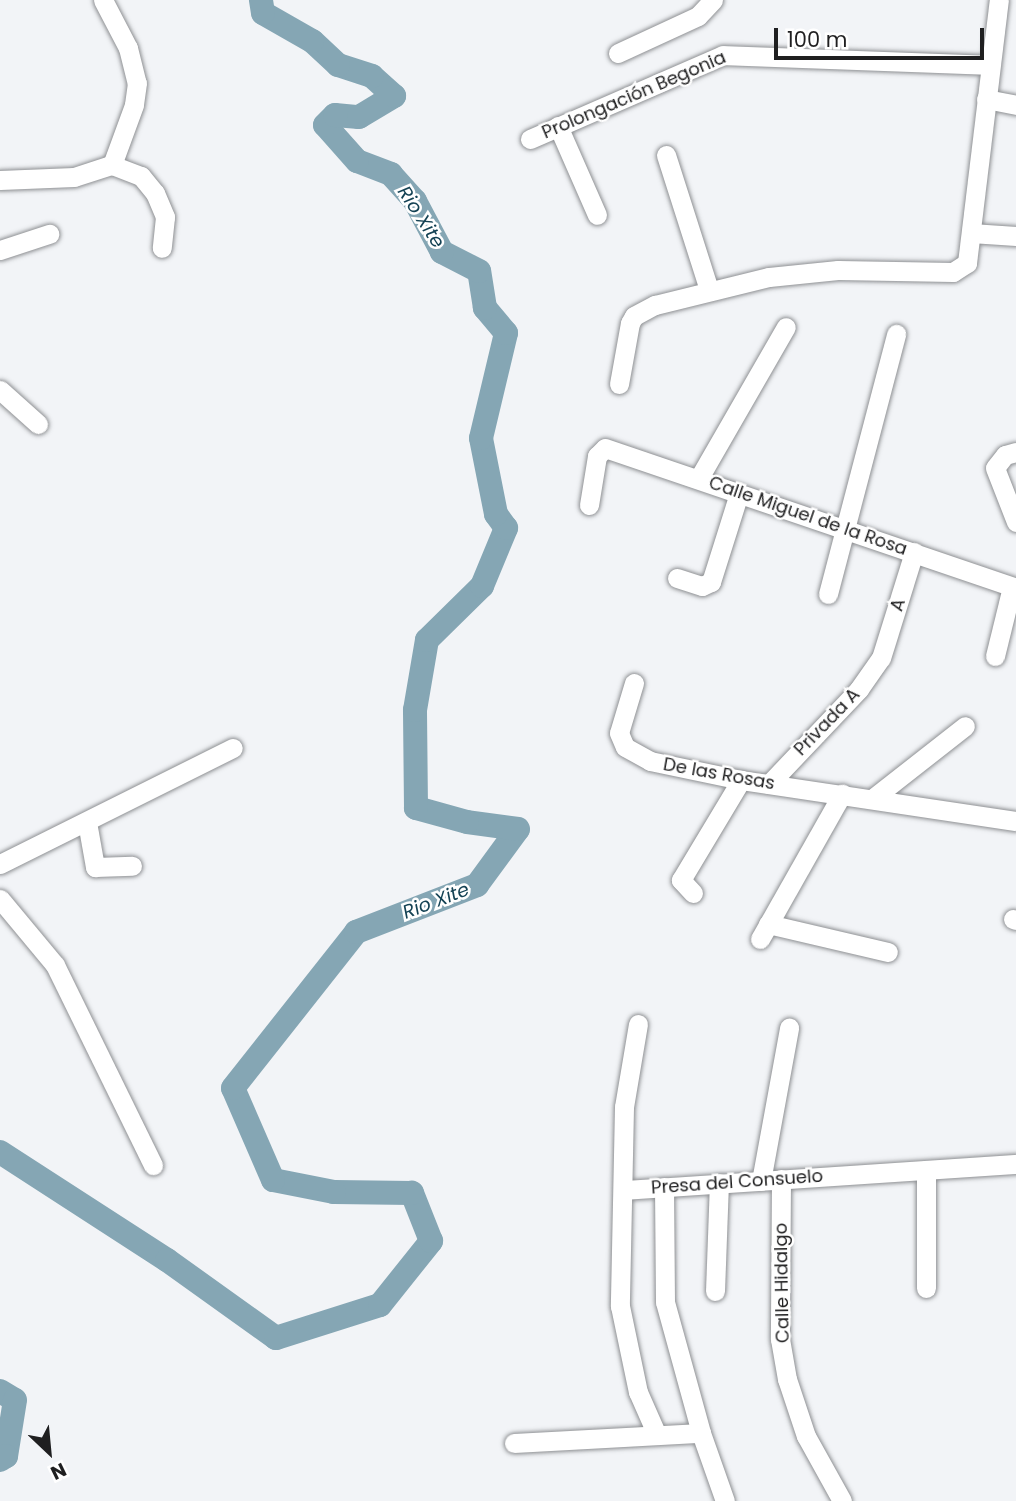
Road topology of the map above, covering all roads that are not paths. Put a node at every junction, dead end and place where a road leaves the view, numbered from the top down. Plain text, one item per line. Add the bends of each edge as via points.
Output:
1 (103, 0) edge
2 (713, 0) edge
3 (1001, 0) edge
4 (1016, 2) edge
5 (618, 53) dead end
6 (990, 65) junction
7 (986, 99) junction
8 (1016, 105) edge
9 (558, 126) junction
10 (530, 139) dead end
11 (666, 155) dead end
12 (112, 165) junction
13 (0, 180) edge
14 (597, 215) dead end
15 (971, 233) junction
16 (49, 234) dead end
17 (1016, 236) edge
18 (162, 248) dead end
19 (0, 250) edge
20 (709, 290) junction
21 (786, 327) dead end
22 (896, 334) dead end
23 (619, 384) dead end
24 (0, 390) edge
25 (38, 425) dead end
26 (1016, 452) edge
27 (699, 478) junction
28 (739, 492) junction
29 (589, 505) dead end
30 (1016, 522) edge
31 (846, 529) junction
32 (914, 552) junction
33 (677, 578) dead end
34 (1014, 587) edge
35 (828, 594) dead end
36 (995, 656) dead end
37 (881, 658) joint
38 (634, 683) dead end
39 (965, 726) dead end
40 (233, 748) dead end
41 (741, 780) junction
42 (769, 784) junction
43 (842, 794) junction
44 (872, 799) junction
45 (1016, 821) edge
46 (87, 822) junction
47 (0, 864) edge
48 (132, 866) dead end
49 (692, 893) dead end
50 (0, 899) edge
51 (888, 952) dead end
52 (638, 1024) dead end
53 (789, 1028) dead end
54 (1016, 1164) edge
55 (153, 1165) dead end
56 (926, 1170) junction
57 (782, 1179) junction
58 (761, 1181) junction
59 (719, 1184) junction
60 (664, 1187) junction
61 (624, 1190) junction
62 (926, 1288) dead end
63 (715, 1291) dead end
64 (701, 1433) junction
65 (657, 1435) junction
66 (514, 1443) dead end
67 (725, 1501) edge
68 (842, 1501) edge

1 - 12 street via 128,48 137,83 134,105
2 - 5 street via 698,16
3 - 4 street
3 - 6 street
6 - 7 street
6 - 9 street, Prolongación Begonia via 723,55
7 - 8 street
7 - 15 street
9 - 10 street, Prolongación Begonia
9 - 14 street
11 - 20 street
12 - 13 street via 74,177
12 - 18 street via 141,176 155,193 165,217
15 - 17 street
15 - 20 street via 967,263 953,272 838,270
16 - 19 street
20 - 23 street via 634,316
21 - 27 street
22 - 31 street
24 - 25 street
26 - 30 street via 998,460 995,468
27 - 28 street, Calle Miguel de la Rosa
27 - 29 street, Calle Miguel de la Rosa via 612,449 600,450
28 - 31 street, Calle Miguel de la Rosa
28 - 33 street via 711,582 702,586
31 - 32 street, Calle Miguel de la Rosa
31 - 35 street
32 - 34 street, Calle Miguel de la Rosa
32 - 37 street, A
34 - 36 street
37 - 42 street, Privada A via 859,689
38 - 41 street, De las Rosas via 619,733 625,747 650,761
39 - 44 street
40 - 46 street
41 - 42 street, De las Rosas
41 - 49 street via 681,880
42 - 43 street, De las Rosas
43 - 44 street, De las Rosas
43 - 51 street via 764,932
44 - 45 street, De las Rosas
46 - 47 street
46 - 48 street via 95,867
50 - 55 street via 55,965
52 - 61 street via 624,1107
53 - 58 street
54 - 56 street, Presa del Consuelo
56 - 57 street, Presa del Consuelo
56 - 62 street
57 - 58 street, Presa del Consuelo
57 - 68 street, Calle Hidalgo via 780,1339 787,1379 806,1436
58 - 59 street, Presa del Consuelo
59 - 60 street, Presa del Consuelo
59 - 63 street
60 - 61 street, Presa del Consuelo
60 - 64 street via 665,1302
61 - 65 street via 620,1306 638,1392
64 - 65 street
64 - 67 street
65 - 66 street

